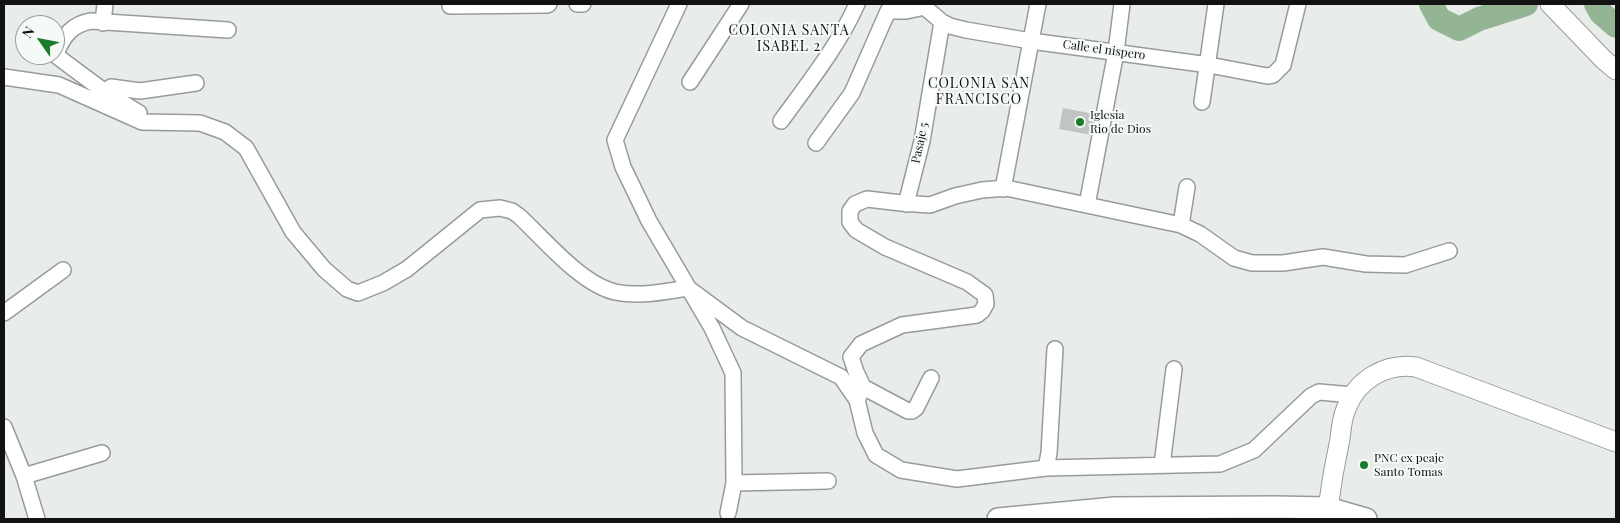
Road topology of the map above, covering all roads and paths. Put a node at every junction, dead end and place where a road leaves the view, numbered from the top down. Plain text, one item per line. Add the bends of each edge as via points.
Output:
1 (105, 4) edge
2 (549, 4) edge
3 (577, 4) edge
4 (583, 4) edge
5 (679, 4) edge
6 (741, 4) edge
7 (857, 4) edge
8 (1038, 4) edge
9 (1122, 4) edge
10 (1216, 4) edge
11 (1298, 4) edge
12 (1550, 4) edge
13 (450, 6) dead end
14 (923, 6) edge
15 (942, 22) junction
16 (102, 23) junction
17 (228, 30) dead end
18 (1031, 41) junction
19 (1116, 52) junction
20 (1209, 65) junction
21 (1616, 70) edge
22 (4, 77) edge
23 (196, 82) dead end
24 (690, 82) dead end
25 (105, 92) junction
26 (1202, 102) dead end
27 (781, 121) dead end
28 (149, 122) junction
29 (816, 143) dead end
30 (1187, 187) dead end
31 (1004, 189) junction
32 (906, 204) junction
33 (1087, 205) junction
34 (1181, 224) junction
35 (1449, 251) dead end
36 (62, 270) dead end
37 (688, 288) junction
38 (4, 313) edge
39 (1055, 349) dead end
40 (1174, 369) dead end
41 (931, 378) dead end
42 (860, 393) junction
43 (1353, 395) junction
44 (4, 427) edge
45 (1616, 442) edge
46 (102, 453) dead end
47 (1162, 465) junction
48 (1046, 468) junction
49 (24, 476) junction
50 (828, 481) dead end
51 (734, 483) junction
52 (1328, 508) junction
53 (728, 513) dead end
54 (37, 519) edge
55 (998, 519) edge
56 (1366, 519) edge

1 - 16 street
2 - 13 street
3 - 4 street
5 - 37 street via 615,140 623,167 648,221
6 - 24 street
7 - 27 street
8 - 18 street
9 - 19 street
10 - 20 street
11 - 20 street, Calle el nispero via 1283,66 1273,75
12 - 21 main road
14 - 15 street
14 - 29 street via 888,12 852,93
15 - 18 street, Calle el nispero via 966,30
15 - 32 street, Pasaje 5 via 922,141
16 - 17 street
16 - 25 street via 91,21 70,30 57,51 58,57
18 - 19 street, Calle el nispero
18 - 31 street
19 - 20 street, Calle el nispero
19 - 33 street
20 - 26 street
22 - 28 street via 59,85 132,118
23 - 25 street via 140,91 111,87
25 - 28 street
28 - 37 street via 200,123 240,141 293,232 324,269 351,291 358,292 395,277 477,211 496,208 519,216 576,271 614,292 635,294
30 - 34 street
31 - 32 street via 982,190 930,205
31 - 33 street
32 - 42 street via 866,199 855,204 850,211 850,222 856,230 884,247 967,282 985,295 986,304 976,315 902,325 861,344 852,357
33 - 34 street
34 - 35 street via 1234,258 1252,263 1283,263 1323,257 1366,264 1405,264
36 - 38 street
37 - 42 street via 742,328 841,377
37 - 51 street via 733,373
39 - 48 street
40 - 47 street
41 - 42 street via 912,411
42 - 48 street via 865,433 876,455 901,470 956,479
43 - 45 main road via 1377,372 1398,366 1416,367
43 - 47 street via 1319,392 1311,396 1254,450 1220,464
43 - 52 main road via 1345,410
44 - 49 street
46 - 49 street
47 - 48 street
49 - 54 street
50 - 51 street
51 - 53 street
52 - 55 highway via 1115,508
52 - 56 highway

